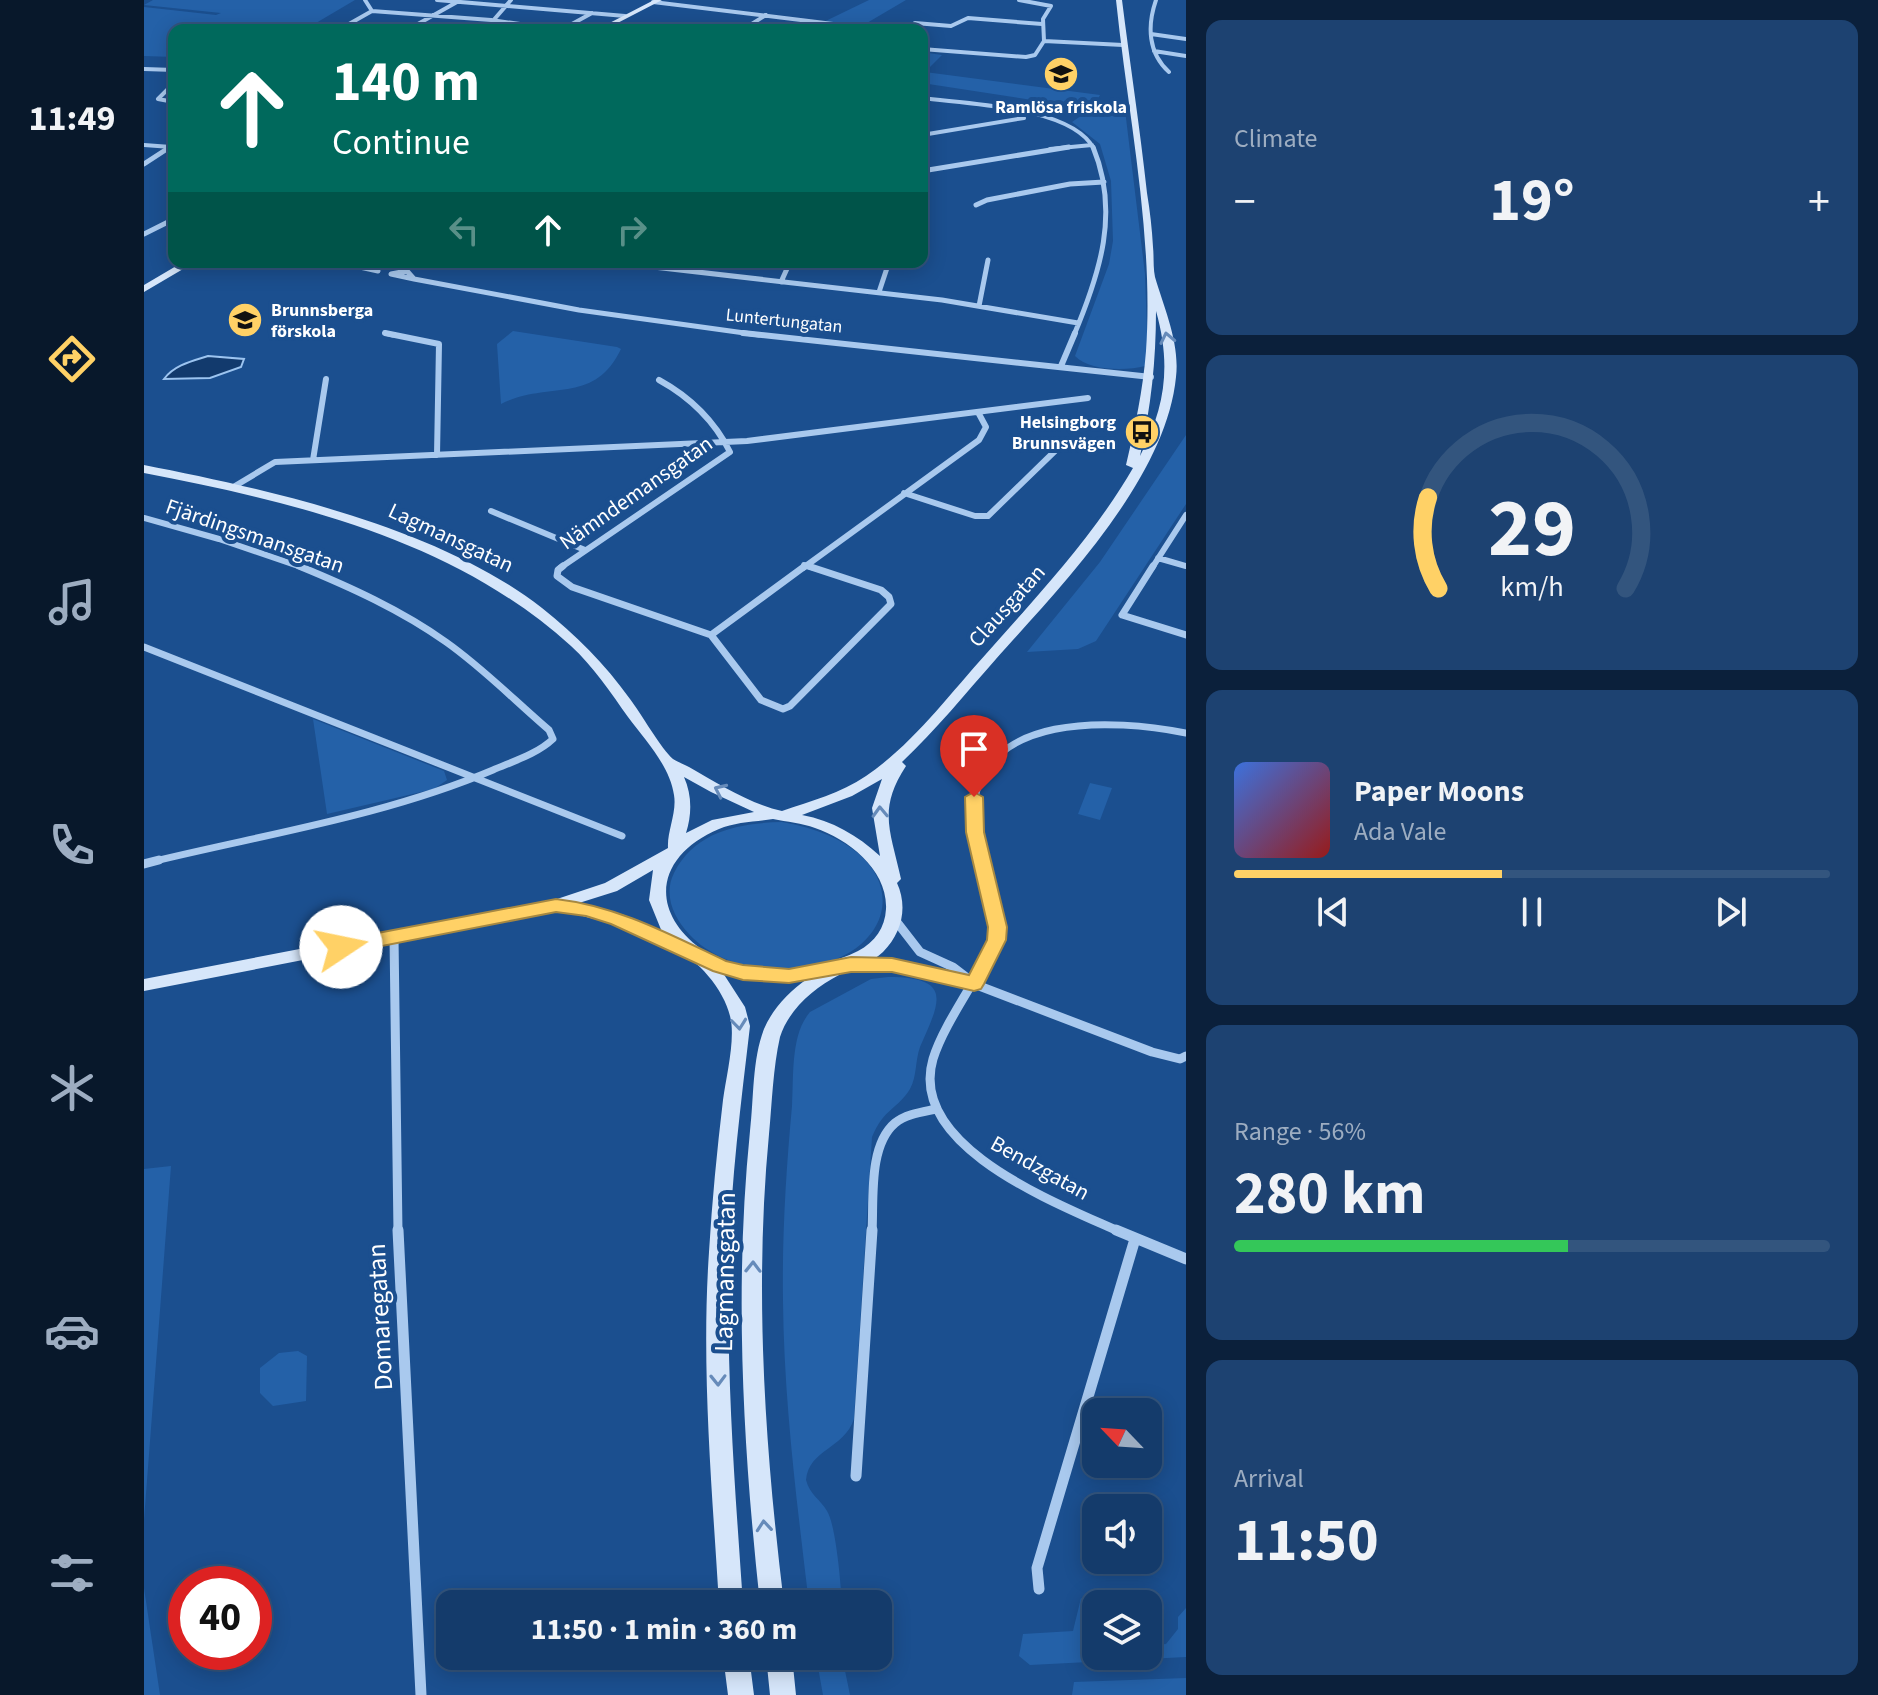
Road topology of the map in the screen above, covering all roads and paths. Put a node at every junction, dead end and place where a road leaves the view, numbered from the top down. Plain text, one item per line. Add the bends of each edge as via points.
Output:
1 (365, 0) edge
2 (437, 0) edge
3 (511, 0) edge
4 (1019, 0) edge
5 (1119, 0) edge
6 (1156, 0) edge
7 (656, 1) edge
8 (458, 2) edge
9 (504, 6) junction
10 (372, 11) junction
11 (592, 13) junction
12 (767, 14) junction
13 (433, 16) junction
14 (625, 16) junction
15 (491, 20) junction
16 (349, 24) dead end
17 (418, 24) edge
18 (489, 24) edge
19 (519, 24) edge
20 (573, 24) edge
21 (610, 24) edge
22 (751, 24) edge
23 (839, 24) edge
24 (928, 24) edge
25 (1042, 24) junction
26 (1151, 34) junction
27 (1186, 39) edge
28 (1044, 41) junction
29 (1123, 45) junction
30 (928, 49) edge
31 (1154, 51) junction
32 (1186, 56) edge
33 (144, 69) edge
34 (168, 70) edge
35 (1169, 72) dead end
36 (168, 89) edge
37 (928, 100) edge
38 (168, 101) edge
39 (1033, 116) junction
40 (928, 134) edge
41 (144, 145) edge
42 (1092, 145) junction
43 (168, 147) edge
44 (168, 149) edge
45 (144, 164) edge
46 (928, 170) edge
47 (1104, 182) junction
48 (976, 205) dead end
49 (168, 223) edge
50 (144, 234) edge
51 (988, 260) dead end
52 (180, 268) edge
53 (364, 268) edge
54 (656, 268) edge
55 (689, 268) edge
56 (787, 268) edge
57 (887, 268) edge
58 (378, 271) dead end
59 (687, 272) junction
60 (415, 280) dead end
61 (781, 282) junction
62 (1153, 282) junction
63 (144, 289) edge
64 (879, 292) junction
65 (979, 306) junction
66 (1078, 323) junction
67 (385, 333) dead end
68 (1061, 366) junction
69 (1151, 377) junction
70 (326, 379) dead end
71 (1171, 379) junction
72 (659, 380) dead end
73 (1186, 380) edge
74 (1088, 398) dead end
75 (979, 414) junction
76 (725, 442) junction
77 (1056, 450) dead end
78 (437, 455) junction
79 (313, 460) junction
80 (144, 469) edge
81 (235, 486) junction
82 (1125, 490) junction
83 (904, 493) junction
84 (491, 511) dead end
85 (1186, 515) edge
86 (144, 518) edge
87 (585, 550) junction
88 (1158, 558) junction
89 (804, 565) junction
90 (1186, 566) edge
91 (711, 635) junction
92 (1186, 635) edge
93 (144, 647) edge
94 (1186, 733) edge
95 (912, 745) junction
96 (669, 762) junction
97 (477, 778) junction
98 (780, 815) junction
99 (622, 836) dead end
100 (672, 850) junction
101 (144, 864) edge
102 (895, 887) junction
103 (556, 905) junction
104 (896, 921) junction
105 (394, 937) junction
106 (695, 954) junction
107 (843, 967) junction
108 (974, 984) junction
109 (144, 985) edge
110 (1186, 1056) edge
111 (936, 1109) junction
112 (1135, 1239) junction
113 (1186, 1259) edge
114 (856, 1476) dead end
115 (1039, 1589) dead end
116 (730, 1590) edge
117 (771, 1590) edge
118 (738, 1670) edge
119 (780, 1670) edge
120 (421, 1695) edge
121 (741, 1695) edge
122 (783, 1695) edge

1 - 10 street
2 - 8 street
3 - 9 street
4 - 25 street via 1051,5
5 - 29 main road, Clausgatan
6 - 26 street via 1149,19
7 - 12 street
7 - 14 main road
8 - 9 street
8 - 13 street
9 - 11 street
9 - 15 street
10 - 13 street
10 - 16 street
11 - 14 street
11 - 20 street
12 - 22 street
12 - 23 street
13 - 15 street
13 - 17 street
14 - 21 main road
15 - 18 street
15 - 19 street
24 - 25 street via 951,26 968,18
25 - 28 street
26 - 27 street
26 - 31 street
28 - 29 street
28 - 30 street via 1035,55 1026,57
29 - 62 main road, Clausgatan
31 - 32 street
31 - 35 street via 1158,64
33 - 34 street
36 - 38 street via 158,99
37 - 39 street
39 - 40 street
39 - 42 street via 1075,129
41 - 43 street
42 - 46 street
42 - 47 street
44 - 45 street
47 - 48 street via 1070,184
47 - 66 street via 1106,249
49 - 50 street
51 - 65 street
52 - 63 main road
53 - 58 street
54 - 59 street
55 - 59 street
56 - 61 street
57 - 64 street
59 - 61 street
60 - 68 street, Luntertungatan via 625,316
61 - 64 street
62 - 69 main road, Clausgatan
71 -> 62 main road, Clausgatan via 1168,340
64 - 65 street
65 - 66 street
66 - 68 street
67 - 78 street via 439,344
68 - 69 street, Luntertungatan
69 - 71 main road
69 - 82 main road, Clausgatan
70 - 79 street
71 - 73 main road
71 - 82 main road, Clausgatan via 1159,427
72 - 76 street via 679,390
74 - 75 street
75 - 76 street
75 - 83 street via 986,427 983,436
76 - 78 street
76 - 87 street, Nämndemansgatan via 730,452 723,458
77 - 83 street via 988,516
78 - 79 street
79 - 81 street via 268,464
80 - 81 main road, Lagmansgatan
81 - 96 main road, Lagmansgatan via 412,544 516,598 562,631 601,670
82 - 95 main road, Clausgatan via 1070,568
83 - 89 street
84 - 87 street
85 - 88 street
86 - 97 street, Fjärdingsmansgatan via 305,569 393,609 449,645 552,736 543,747
87 - 91 street, Nämndemansgatan via 556,572 564,583
88 - 90 street
88 - 92 street via 1122,615
89 - 91 street
89 - 91 street via 881,590 891,604 790,706 778,709 761,700
93 - 97 street
94 - 108 street via 1132,723 1072,725 1023,741 986,768 973,815 998,927
95 - 98 main road, Clausgatan via 867,782
102 -> 95 main road, Clausgatan via 878,805
98 -> 96 main road, Lagmansgatan via 716,789
96 - 100 main road, Lagmansgatan via 683,798 683,818
97 - 99 street
97 - 101 street
98 - 100 main road via 723,821
98 - 102 main road via 827,826 855,842
100 - 103 main road via 611,887
100 - 106 main road via 657,878 659,913
102 - 104 main road
103 - 105 main road
103 - 106 main road via 618,919
104 - 107 main road via 884,942
104 - 108 street via 920,952
105 - 109 main road
105 - 120 street, Domaregatan via 398,1241
106 - 107 main road via 759,975
106 -> 116 main road, Lagmansgatan via 731,996 741,1026 718,1284 721,1485
107 - 108 street via 907,966
117 -> 107 main road, Lagmansgatan via 754,1350 759,1134 773,1030 792,1000
108 - 110 street via 1123,1042 1174,1058
108 - 111 street via 932,1062 930,1093
111 - 112 street, Bendzgatan via 953,1134 981,1158
111 - 114 street via 891,1125 876,1164
112 - 113 street, Bendzgatan
112 - 115 street via 1037,1568
118 - 121 main road
119 - 122 main road

